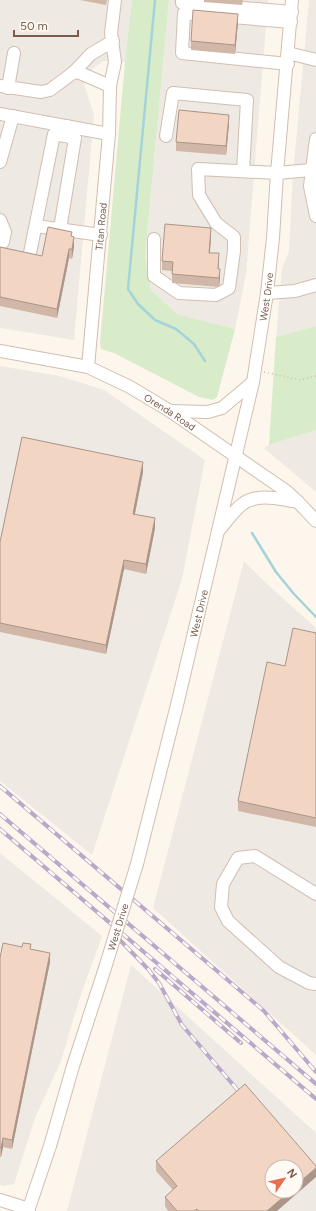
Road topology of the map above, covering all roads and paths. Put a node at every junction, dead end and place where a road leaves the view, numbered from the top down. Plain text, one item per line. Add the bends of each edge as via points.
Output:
1 (115, 0) edge
2 (182, 0) edge
3 (256, 5) edge
4 (292, 11) edge
5 (113, 41) junction
6 (14, 53) dead end
7 (288, 58) junction
8 (316, 60) edge
9 (74, 72) junction
10 (110, 86) junction
11 (4, 87) edge
12 (0, 114) edge
13 (13, 116) junction
14 (66, 131) junction
15 (109, 134) junction
16 (166, 136) dead end
17 (316, 139) edge
18 (0, 162) edge
19 (314, 170) edge
20 (243, 171) junction
21 (277, 173) junction
22 (316, 216) edge
23 (0, 220) edge
24 (36, 226) junction
25 (60, 229) junction
26 (101, 235) junction
27 (154, 239) dead end
28 (3, 242) dead end
29 (30, 253) edge
30 (316, 285) edge
31 (267, 293) junction
32 (0, 351) edge
33 (88, 367) junction
34 (254, 369) junction
35 (316, 376) edge
36 (253, 382) junction
37 (170, 411) junction
38 (235, 456) junction
39 (298, 502) junction
40 (316, 521) edge
41 (217, 533) junction
42 (316, 894) edge
43 (316, 984) edge
44 (0, 1200) edge
45 (29, 1210) edge

1 - 5 street, Titan Road via 111,33
2 - 3 street via 182,3
3 - 4 street
4 - 7 street, West Drive
4 - 7 street via 184,13 182,53
5 - 9 street via 91,54
5 - 10 street, Titan Road via 115,62
6 - 11 street
7 - 8 street
7 - 21 street, West Drive
9 - 10 street
9 - 11 street via 50,90 42,92
10 - 15 street, Titan Road
12 - 13 street
13 - 14 street
13 - 18 street
14 - 15 street
14 - 24 street via 54,134
14 - 25 street via 75,138
15 - 26 street, Titan Road
16 - 20 street via 172,93 247,100
17 - 19 street
19 - 21 street
19 - 22 street via 310,186
20 - 21 street
20 - 27 street via 198,169 199,195 216,223 234,237 229,288 216,295 179,293 154,276
21 - 31 street, West Drive
23 - 28 street via 5,232
24 - 25 street
24 - 29 street
25 - 26 street
26 - 33 street, Titan Road
30 - 31 street via 295,291
31 - 34 street, West Drive
32 - 33 street, Orenda Road
33 - 37 street, Orenda Road via 130,387
34 - 35 path via 300,380
34 - 36 street, West Drive
36 - 37 street via 222,408 208,412
36 - 38 street, West Drive
37 - 38 street, Orenda Road
38 - 39 street, Orenda Road
38 - 41 street, West Drive
39 - 40 street, Orenda Road
39 - 41 street via 260,498 247,500
41 - 45 street, West Drive, bridge via 137,864
42 - 43 street via 255,856 238,858 223,884 221,907 228,921 279,967 309,983
44 - 45 street

